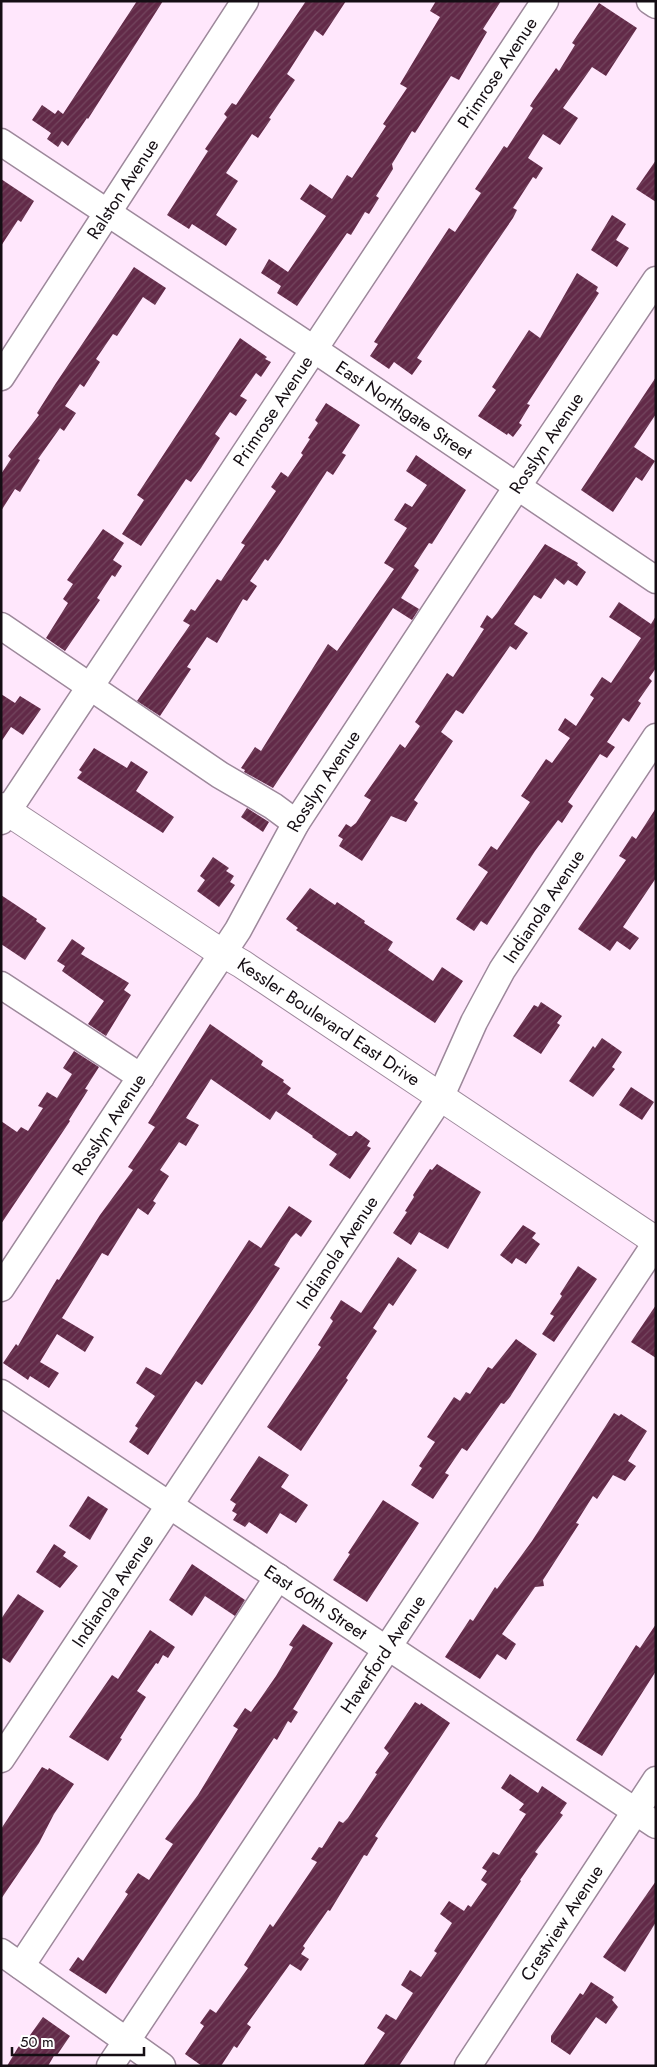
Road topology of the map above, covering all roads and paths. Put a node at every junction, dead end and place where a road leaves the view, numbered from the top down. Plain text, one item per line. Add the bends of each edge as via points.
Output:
1 (246, 1) edge
2 (545, 1) edge
3 (650, 1) edge
4 (656, 5) edge
5 (1, 142) edge
6 (108, 214) junction
7 (656, 280) edge
8 (315, 350) junction
9 (1, 378) edge
10 (517, 487) junction
11 (656, 580) edge
12 (1, 626) edge
13 (91, 688) junction
14 (656, 737) edge
15 (4, 813) edge
16 (296, 823) junction
17 (223, 953) junction
18 (1, 984) edge
19 (141, 1077) junction
20 (440, 1098) junction
21 (656, 1242) edge
22 (1, 1288) edge
23 (1, 1393) edge
24 (170, 1504) junction
25 (278, 1577) junction
26 (387, 1649) junction
27 (1, 1759) edge
28 (656, 1780) edge
29 (645, 1819) edge
30 (11, 1959) edge
31 (127, 2041) junction
32 (110, 2066) edge
33 (162, 2066) edge
34 (468, 2066) edge

1 - 6 street, Ralston Avenue
2 - 8 street, Primrose Avenue
3 - 4 street
5 - 6 street, East Northgate Street
6 - 8 street, East Northgate Street
6 - 9 street, Ralston Avenue
7 - 10 street, Rosslyn Avenue
8 - 10 street, East Northgate Street
8 - 13 street, Primrose Avenue
10 - 11 street, East Northgate Street
10 - 16 street, Rosslyn Avenue
12 - 13 street
13 - 15 street, Primrose Avenue
13 - 16 street
14 - 20 street, Indianola Avenue via 498,977
15 - 17 main road, Kessler Boulevard East Drive
16 - 17 street, Rosslyn Avenue via 245,920
17 - 19 street, Rosslyn Avenue
17 - 20 main road, Kessler Boulevard East Drive
18 - 19 street
19 - 22 street, Rosslyn Avenue
20 - 21 main road, Kessler Boulevard East Drive
20 - 24 street, Indianola Avenue
21 - 26 street, Haverford Avenue
23 - 24 street, East 60th Street
24 - 25 street, East 60th Street
24 - 27 street, Indianola Avenue
25 - 26 street, East 60th Street
25 - 30 street
26 - 29 street, East 60th Street
26 - 31 street, Haverford Avenue
28 - 29 street, Crestview Avenue
29 - 34 street, Crestview Avenue
30 - 31 street
31 - 32 street, Haverford Avenue
31 - 33 street

